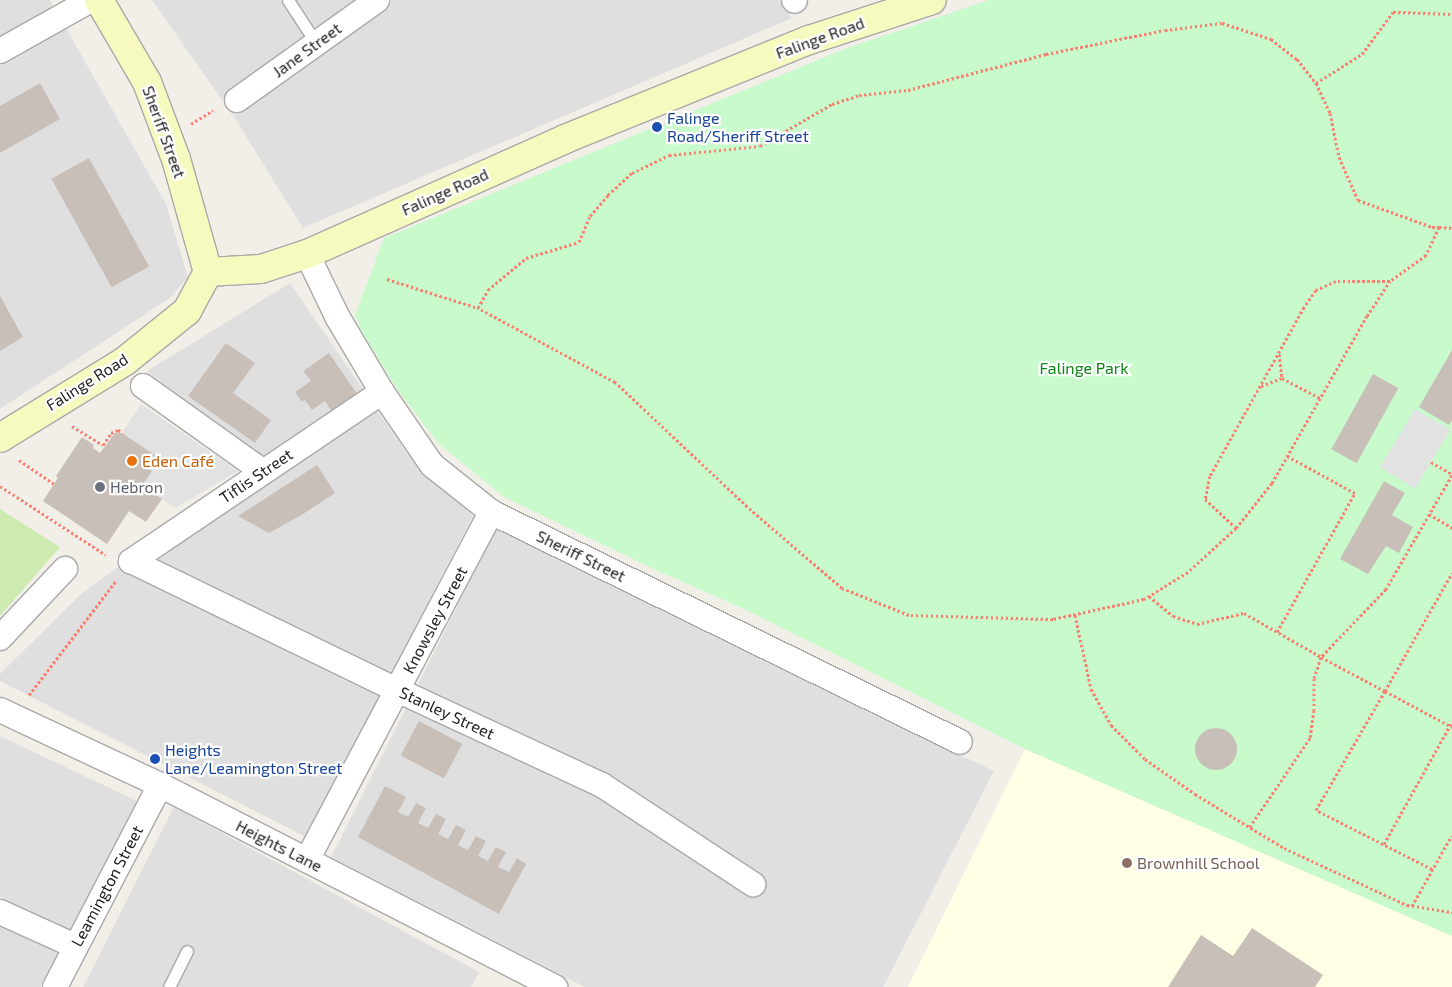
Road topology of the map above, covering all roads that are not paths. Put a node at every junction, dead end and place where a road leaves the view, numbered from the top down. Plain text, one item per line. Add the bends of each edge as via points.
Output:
1 (91, 0) edge
2 (99, 0) edge
3 (288, 0) edge
4 (377, 0) edge
5 (932, 0) edge
6 (316, 43) junction
7 (0, 50) edge
8 (237, 100) road end
9 (307, 254) junction
10 (208, 272) junction
11 (143, 386) dead end
12 (382, 392) junction
13 (0, 438) edge
14 (262, 471) junction
15 (492, 512) junction
16 (131, 561) joint
17 (65, 568) dead end
18 (0, 638) edge
19 (397, 690) junction
20 (7, 713) edge
21 (960, 742) dead end
22 (160, 785) junction
23 (307, 860) junction
24 (753, 884) dead end
25 (0, 912) edge
26 (75, 946) junction
27 (187, 951) dead end
28 (55, 987) edge
29 (169, 987) edge
30 (555, 987) edge

1 - 7 street
2 - 10 main road, Sheriff Street via 147,82 169,140
3 - 6 lane
4 - 6 street, Jane Street
5 - 9 main road, Falinge Road via 800,44 565,139
6 - 8 street, Jane Street
9 - 10 main road, Falinge Road via 261,269
9 - 12 street, Sheriff Street via 338,318
10 - 13 main road, Falinge Road via 187,310 125,361
11 - 14 street
12 - 14 street, Tiflis Street
12 - 15 street, Sheriff Street via 432,465
14 - 16 street, Tiflis Street
15 - 19 street, Knowsley Street
15 - 21 street, Sheriff Street
16 - 19 street, Stanley Street
17 - 18 street
19 - 23 street, Knowsley Street
19 - 24 street, Stanley Street via 602,786
20 - 22 street, Heights Lane
22 - 23 street, Heights Lane
22 - 26 street, Leamington Street
23 - 30 street, Heights Lane
25 - 26 street
26 - 28 street, Leamington Street
27 - 29 lane

